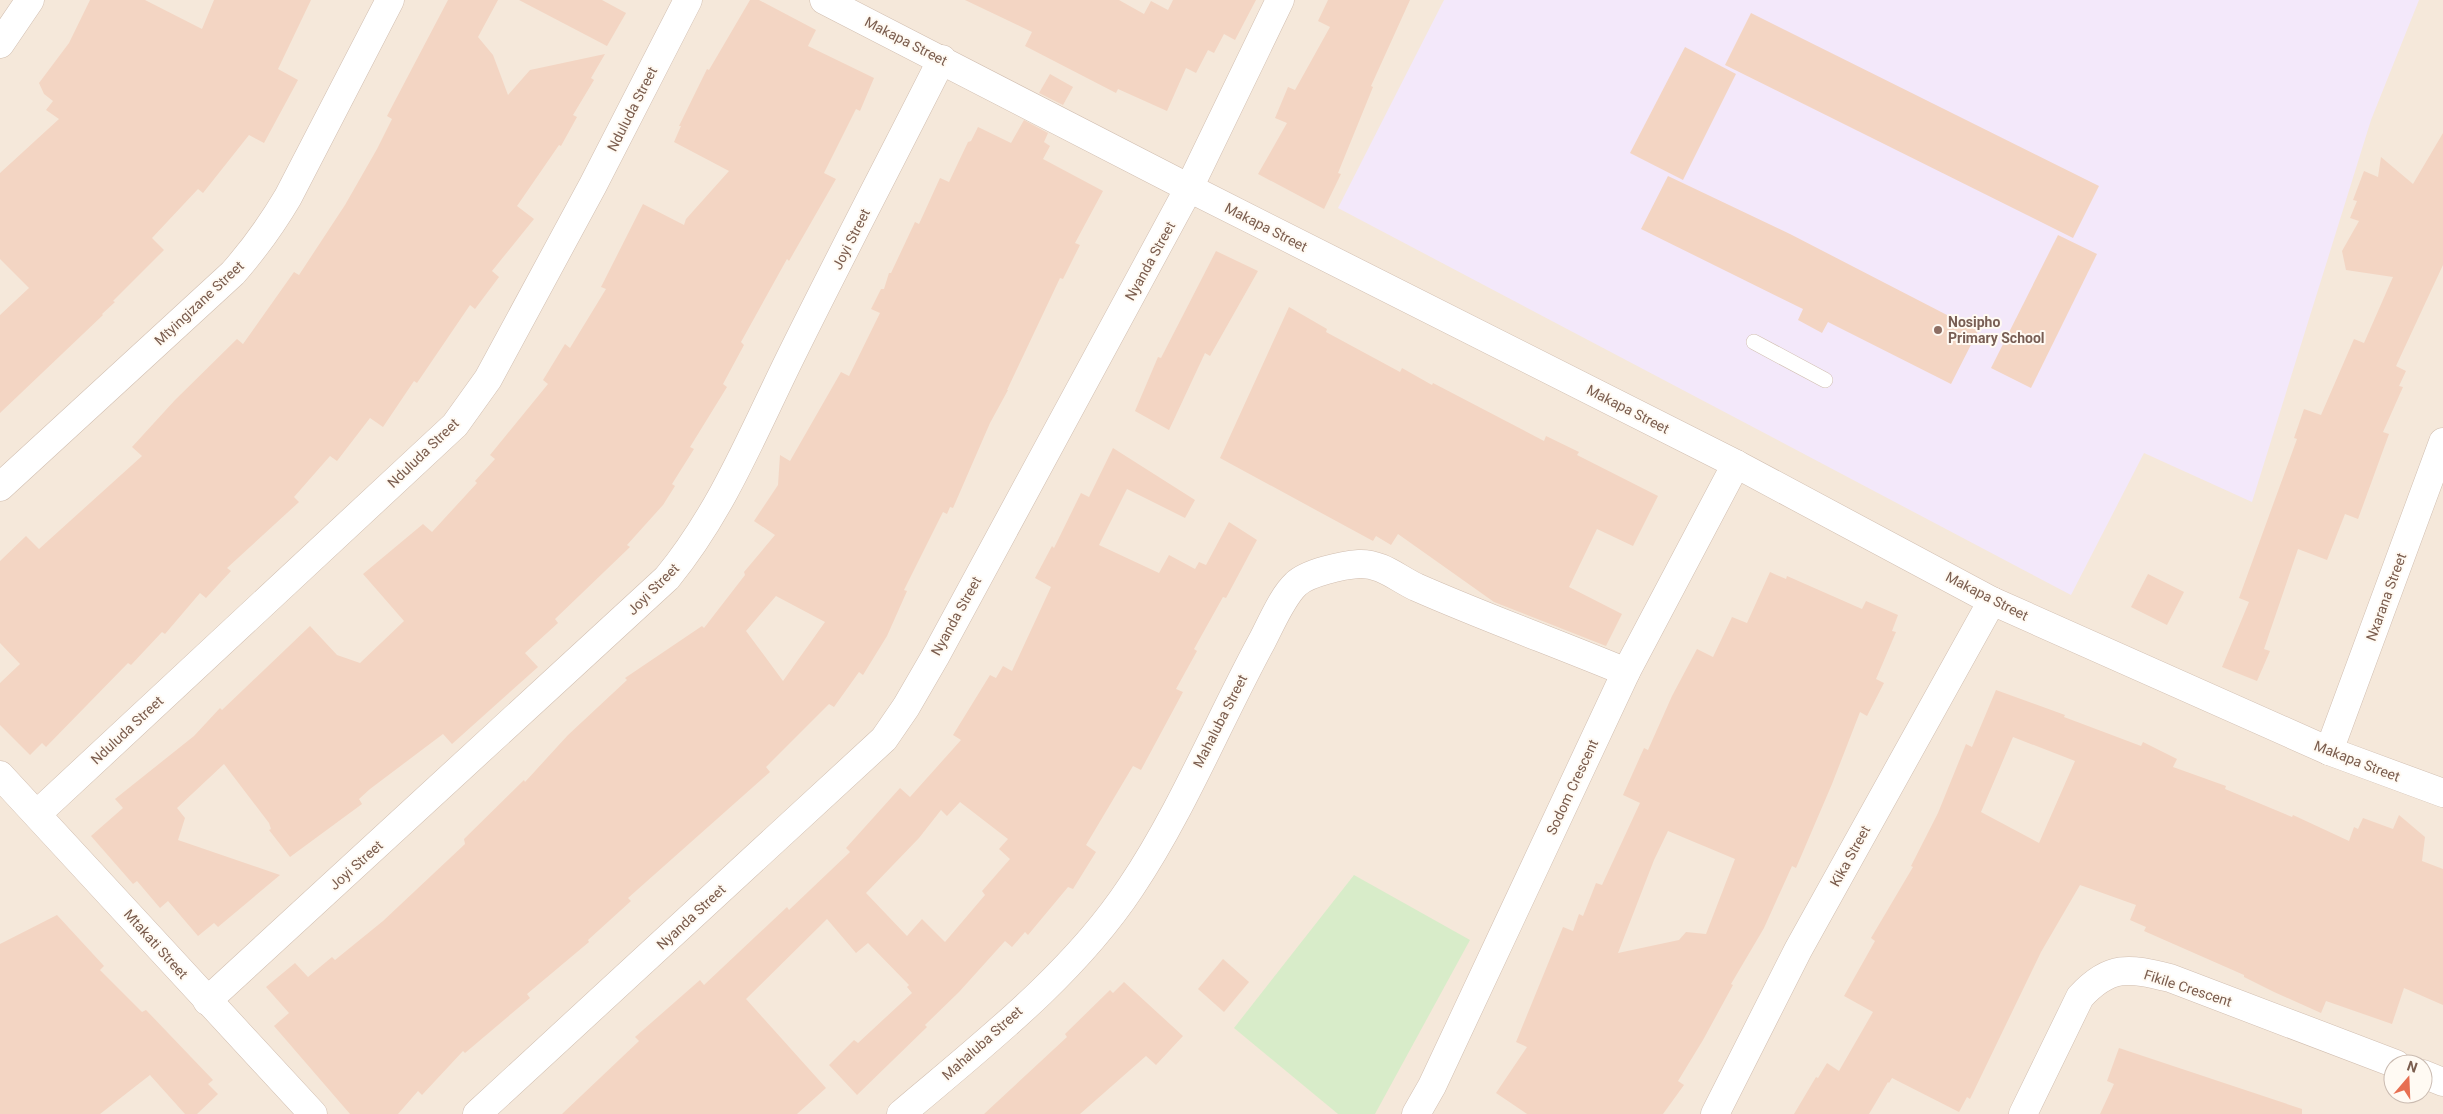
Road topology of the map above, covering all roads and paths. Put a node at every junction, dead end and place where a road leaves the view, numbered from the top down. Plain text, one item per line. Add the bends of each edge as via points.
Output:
1 (30, 0) edge
2 (390, 0) edge
3 (688, 0) edge
4 (824, 0) edge
5 (1280, 0) edge
6 (0, 44) edge
7 (942, 60) junction
8 (1189, 188) junction
9 (1754, 342) dead end
10 (1826, 380) dead end
11 (2443, 442) edge
12 (1736, 464) junction
13 (0, 487) edge
14 (1992, 601) junction
15 (1626, 672) junction
16 (2329, 751) junction
17 (0, 775) edge
18 (2443, 793) edge
19 (37, 814) junction
20 (208, 1001) junction
21 (2383, 1059) edge
22 (313, 1114) edge
23 (477, 1114) edge
24 (901, 1114) edge
25 (1416, 1114) edge
26 (1715, 1114) edge
27 (2023, 1114) edge

1 - 6 street
2 - 13 street, Mtyingizane Street via 288,197 250,253 233,273
3 - 19 street, Nduluda Street via 488,379 455,425
4 - 7 street, Makapa Street
5 - 8 street, Nyanda Street
7 - 8 street, Makapa Street
7 - 20 street, Joyi Street via 816,305 727,488 688,553 667,578
8 - 12 street, Makapa Street
8 - 23 street, Nyanda Street via 935,656 884,739
9 - 10 lane
11 - 16 street, Nxarana Street
12 - 14 street, Makapa Street
12 - 15 street, Sodom Crescent
14 - 16 street, Makapa Street
14 - 26 street, Kika Street via 1798,950
15 - 24 street, Mahaluba Street via 1414,586 1378,566 1347,566 1298,582 1288,593 1256,651 1158,842 1097,934 1047,985
15 - 25 street, Sodom Crescent
16 - 18 street, Makapa Street
17 - 19 street, Mtakati Street
19 - 20 street, Mtakati Street
20 - 22 street, Mtakati Street
21 - 27 street, Fikile Crescent via 2170,978 2121,970 2093,983 2080,997

